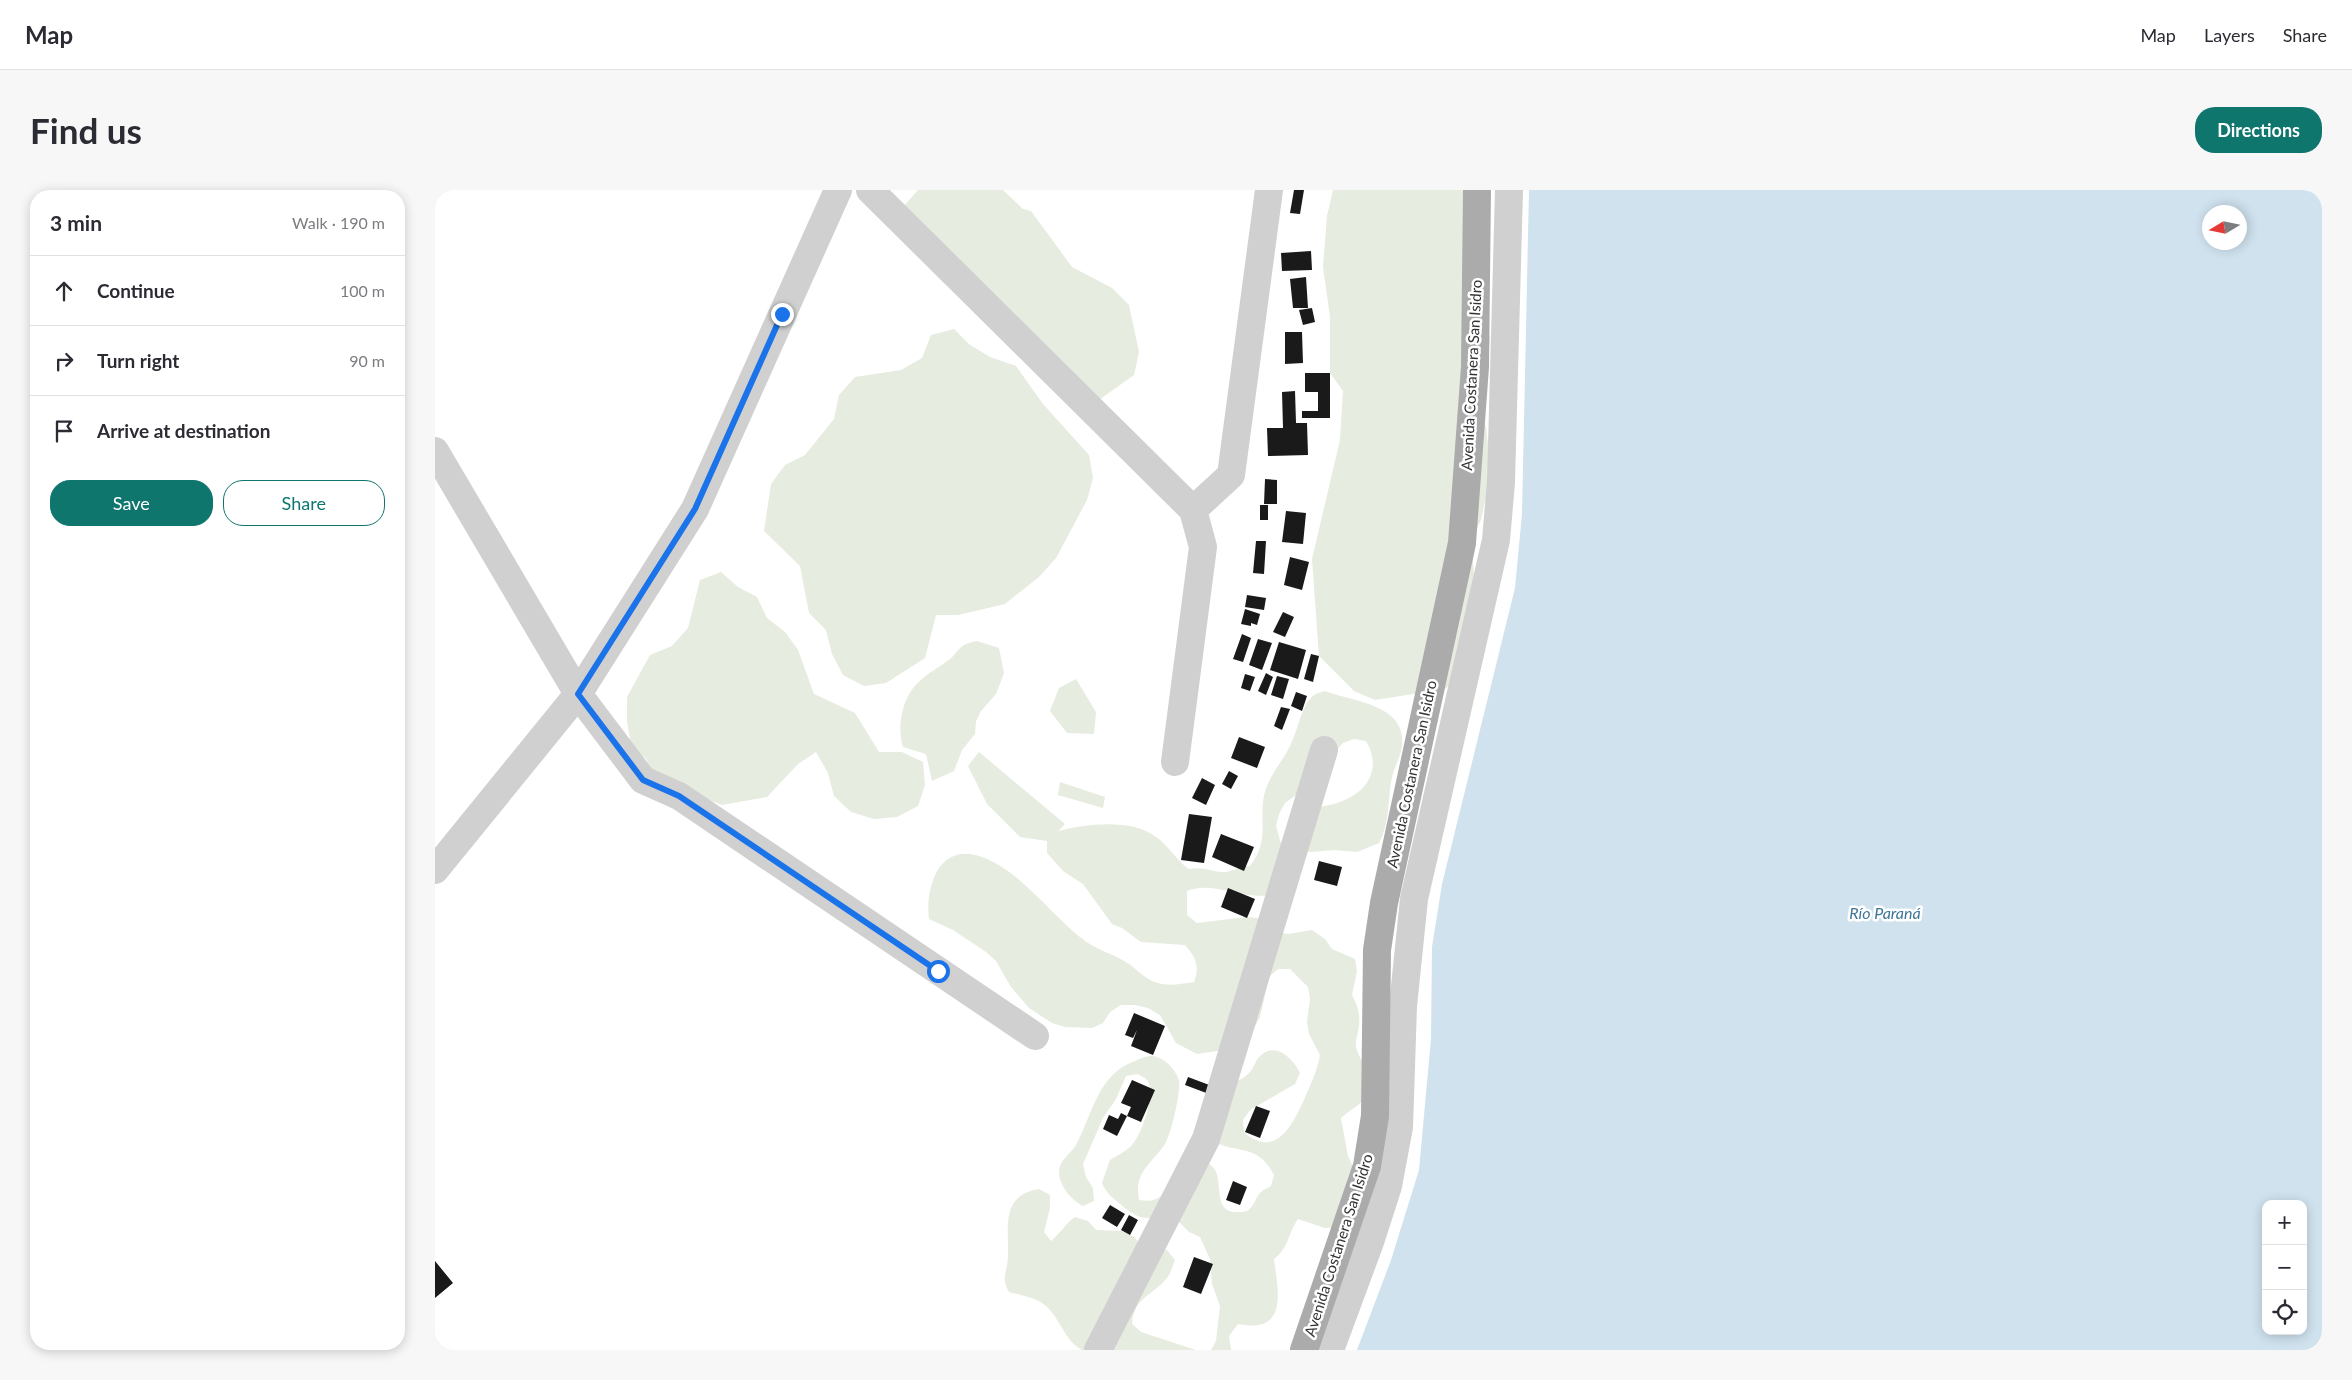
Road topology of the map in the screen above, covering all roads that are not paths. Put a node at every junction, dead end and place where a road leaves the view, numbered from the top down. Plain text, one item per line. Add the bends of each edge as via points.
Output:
1 (838, 190) edge
2 (870, 190) edge
3 (1269, 190) edge
4 (1477, 190) edge
5 (1509, 190) edge
6 (435, 451) edge
7 (1193, 510) junction
8 (578, 694) junction
9 (1324, 750) dead end
10 (1175, 762) dead end
11 (435, 870) edge
12 (1035, 1036) dead end
13 (1099, 1350) edge
14 (1304, 1350) edge
15 (1330, 1350) edge

1 - 8 street via 695,509
2 - 7 street
3 - 7 street via 1231,474
4 - 14 main road, Avenida Costanera San Isidro via 1475,367 1462,543 1381,922 1377,950 1375,1116 1367,1166
5 - 15 street via 1501,482 1496,540 1414,898 1403,1006 1399,1128 1389,1186
6 - 8 street
7 - 10 street via 1203,547
8 - 11 street
8 - 12 street via 643,780 679,796
9 - 13 street via 1206,1139

